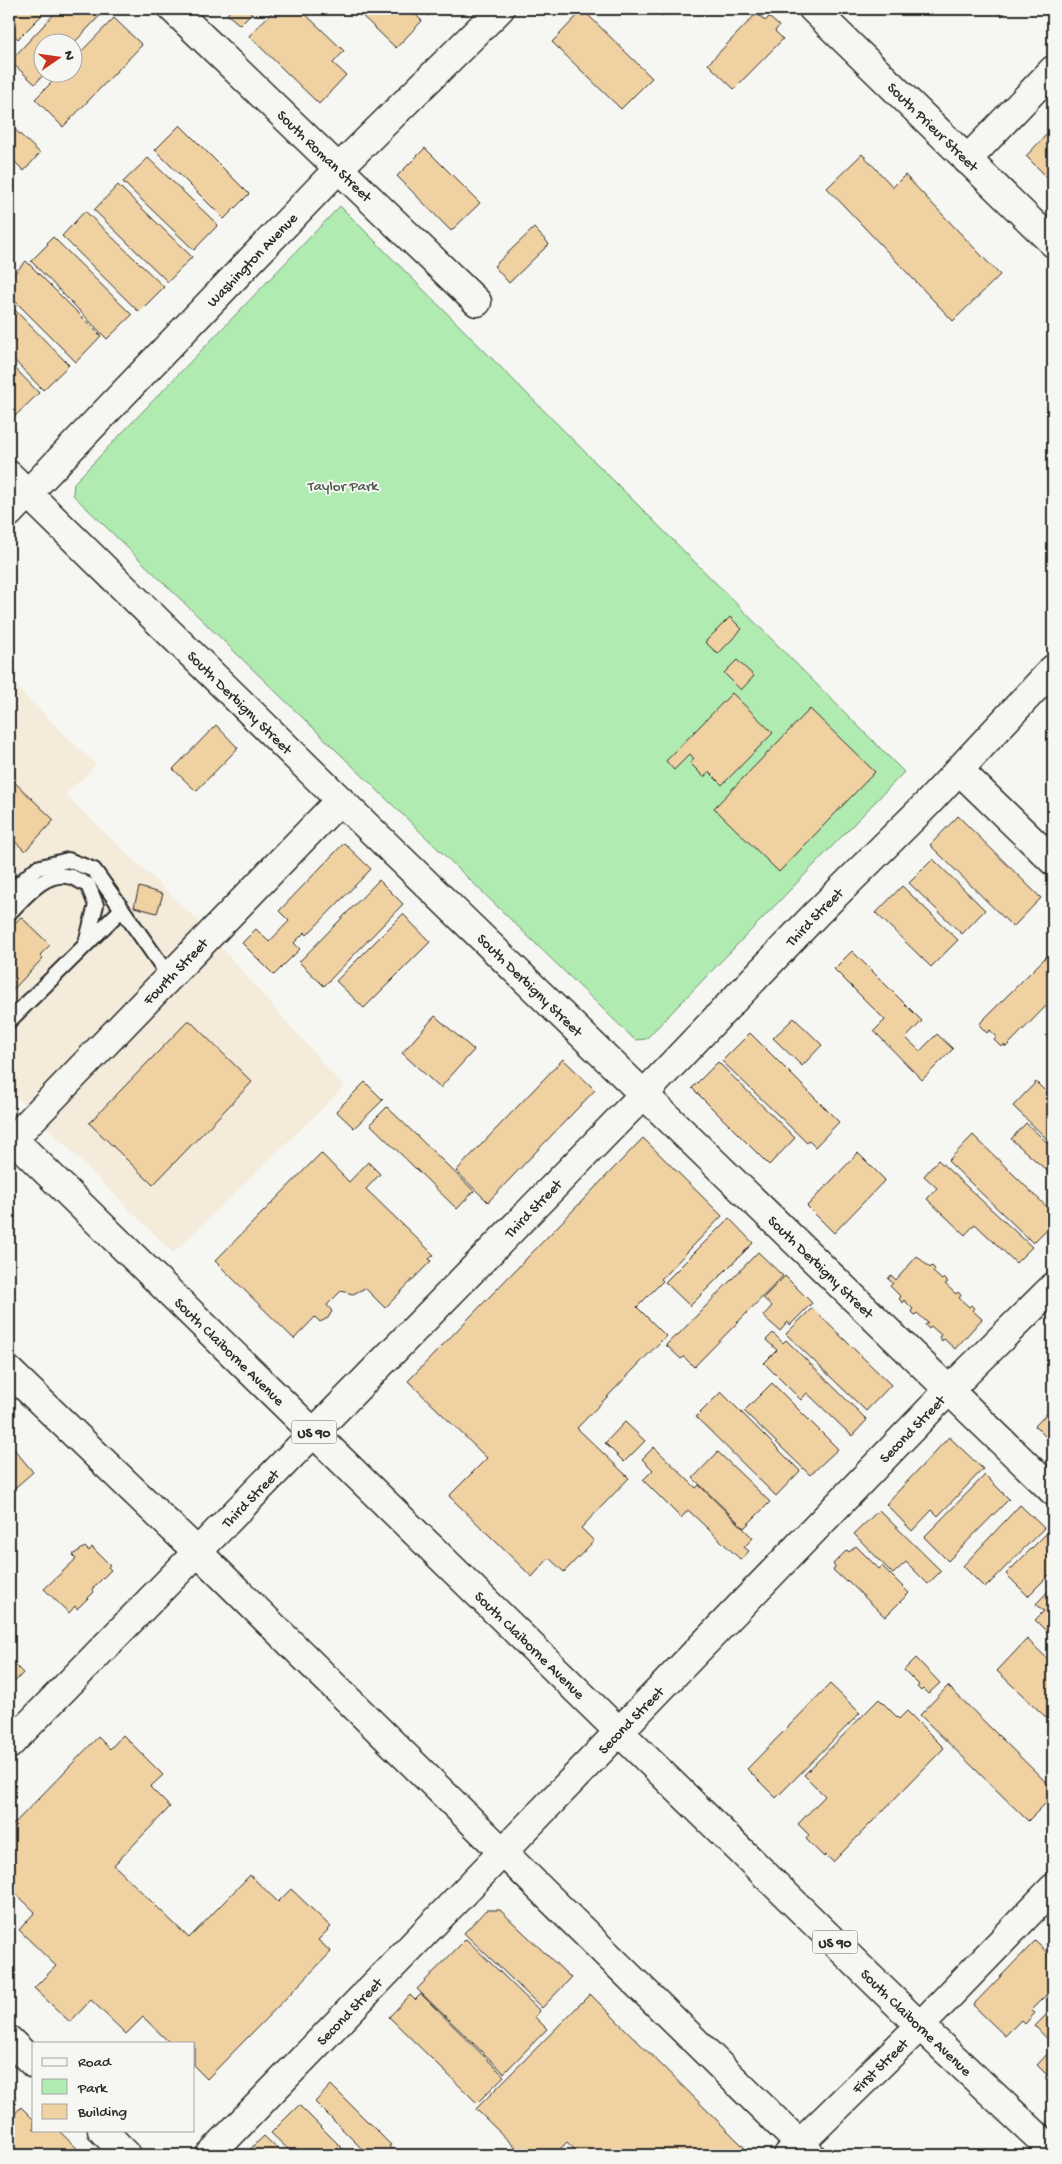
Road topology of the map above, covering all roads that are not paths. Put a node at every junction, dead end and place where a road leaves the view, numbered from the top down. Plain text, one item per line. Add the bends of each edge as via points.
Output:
1 (173, 9) edge
2 (500, 9) edge
3 (813, 9) edge
4 (1053, 70) edge
5 (967, 160) junction
6 (338, 169) junction
7 (1053, 243) edge
8 (477, 302) dead end
9 (18, 484) edge
10 (9, 513) edge
11 (1053, 669) edge
12 (959, 770) junction
13 (340, 800) junction
14 (1053, 861) edge
15 (9, 893) edge
16 (122, 909) junction
17 (9, 913) edge
18 (86, 944) junction
19 (169, 976) junction
20 (9, 1021) edge
21 (644, 1094) junction
22 (10, 1139) edge
23 (1053, 1287) edge
24 (9, 1371) edge
25 (949, 1390) junction
26 (314, 1432) junction
27 (1053, 1491) edge
28 (198, 1552) junction
29 (619, 1730) junction
30 (9, 1745) edge
31 (504, 1852) junction
32 (1053, 1888) edge
33 (920, 2026) junction
34 (9, 2040) edge
35 (32, 2062) edge
36 (104, 2132) edge
37 (1052, 2148) edge
38 (799, 2152) edge
39 (127, 2155) edge
40 (210, 2155) edge

1 - 6 street, South Roman Street
2 - 6 street, Washington Avenue
3 - 5 street, South Prieur Street
4 - 5 street
5 - 7 street, South Prieur Street
6 - 8 street, South Roman Street
6 - 9 street, Washington Avenue
9 - 10 street, Washington Avenue
9 - 13 street, South Derbigny Street
11 - 12 street, Third Street
12 - 14 street
12 - 21 street, Third Street
13 - 19 street, Fourth Street
13 - 21 street, South Derbigny Street
15 - 16 lane via 38,868 68,860 94,870
16 - 18 lane
16 - 19 lane
17 - 18 lane via 52,877 69,876 88,885 96,905
18 - 20 lane
19 - 22 street, Fourth Street
21 - 25 street, South Derbigny Street
21 - 26 street, Third Street
22 - 26 street, South Claiborne Avenue / US 90
23 - 25 street, Second Street
24 - 28 street
25 - 27 street, South Derbigny Street
25 - 29 street, Second Street
26 - 28 street, Third Street
26 - 29 street, South Claiborne Avenue / US 90
28 - 30 street, Third Street
28 - 31 street
29 - 31 street, Second Street
29 - 33 street, South Claiborne Avenue / US 90
31 - 38 street
31 - 40 street, Second Street
32 - 33 street, First Street
33 - 37 street, South Claiborne Avenue / US 90
33 - 38 street, First Street
34 - 35 street
36 - 39 street

